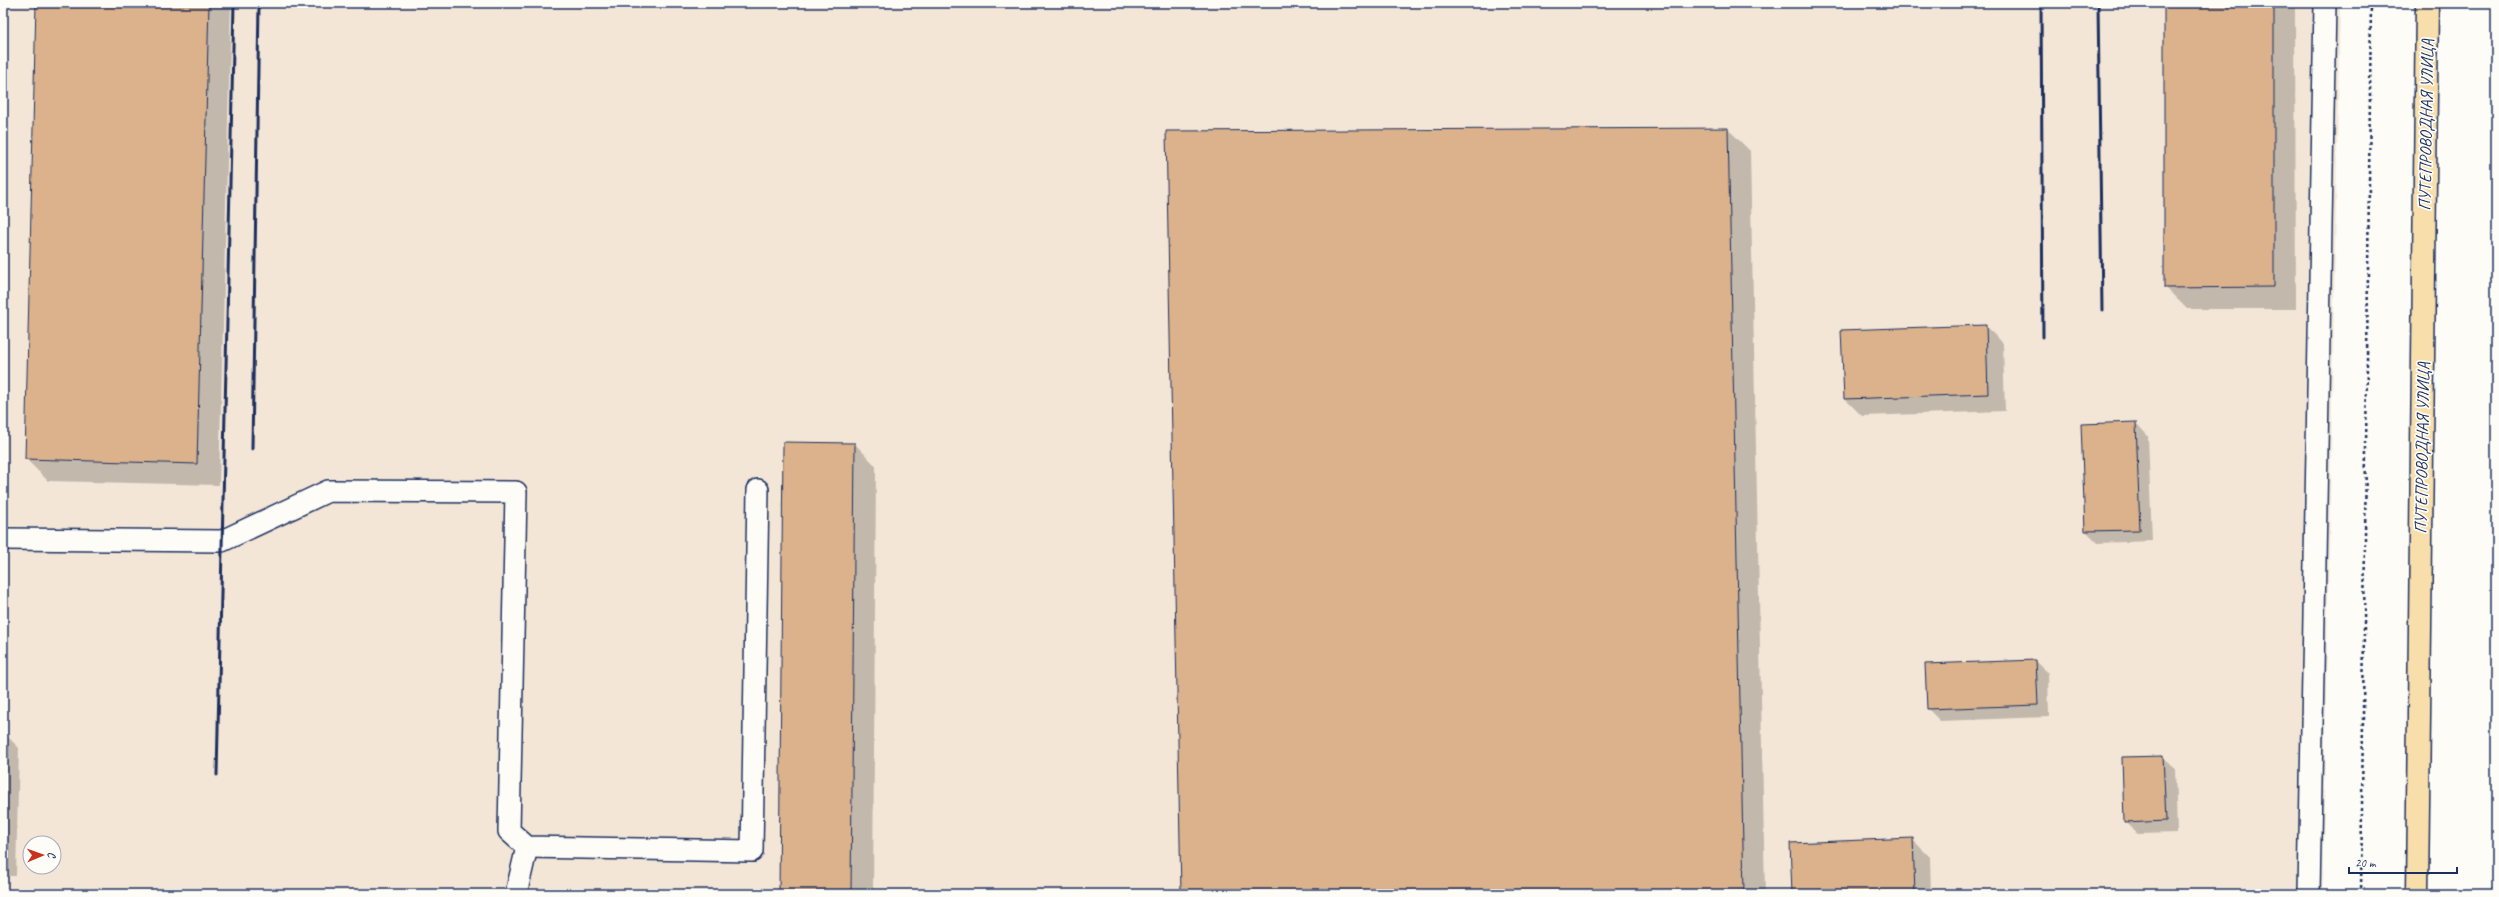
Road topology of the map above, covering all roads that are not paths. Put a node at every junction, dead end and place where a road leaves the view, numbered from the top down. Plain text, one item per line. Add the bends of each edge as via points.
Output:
1 (2324, 3) edge
2 (2427, 3) edge
3 (758, 490) dead end
4 (3, 540) edge
5 (527, 847) junction
6 (516, 894) edge
7 (2309, 894) edge
8 (2417, 894) edge

1 - 7 lane
2 - 8 main road, ПУТЕПРОВОДНАЯ УЛИЦА
3 - 5 lane via 752,851
4 - 5 lane via 222,541 328,491 516,492 509,831
5 - 6 lane

